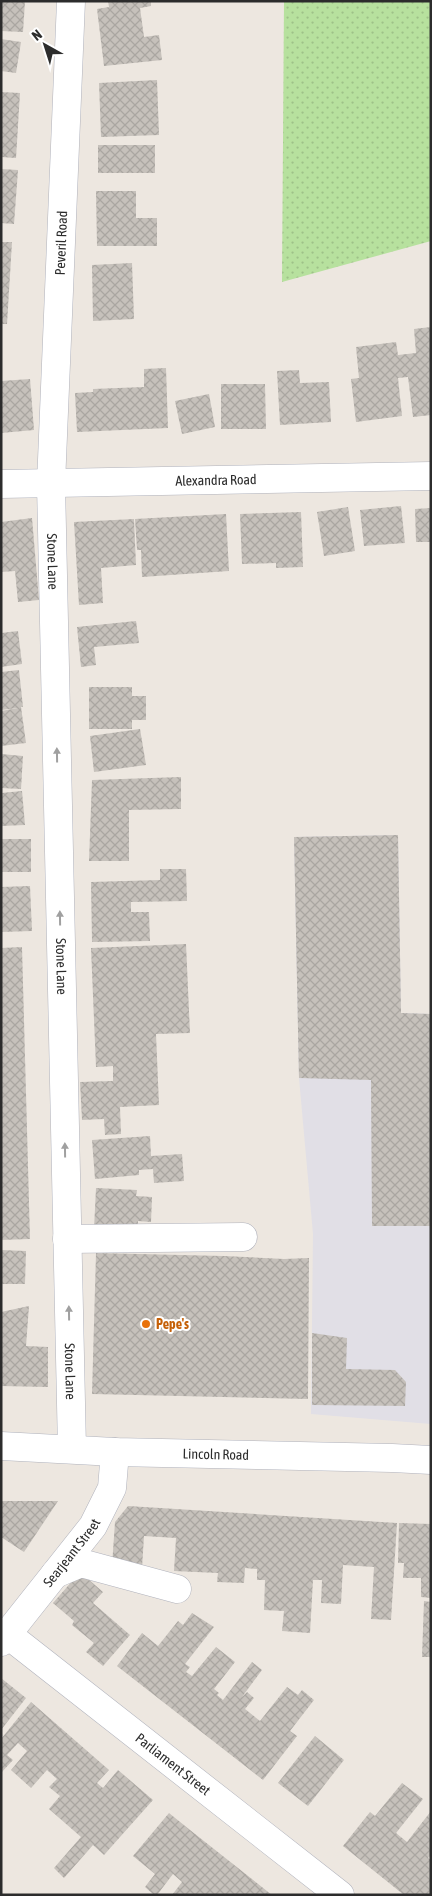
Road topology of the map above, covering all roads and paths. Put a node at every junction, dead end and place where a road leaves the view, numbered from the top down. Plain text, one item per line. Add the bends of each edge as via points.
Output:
1 (71, 1) edge
2 (431, 476) edge
3 (1, 484) edge
4 (51, 484) junction
5 (243, 1237) dead end
6 (67, 1239) junction
7 (1, 1446) edge
8 (72, 1449) junction
9 (115, 1452) junction
10 (431, 1460) edge
11 (55, 1574) junction
12 (177, 1589) dead end
13 (4, 1638) edge
14 (340, 1895) edge

1 - 4 street, Peveril Road
2 - 4 street, Alexandra Road
3 - 4 street, Alexandra Road
6 -> 4 street, Stone Lane
5 - 6 street
8 -> 6 street, Stone Lane
7 - 8 street, Lincoln Road
8 - 9 street, Lincoln Road
9 - 10 street, Lincoln Road
9 - 11 street, Searjeant Street via 112,1488 93,1526
11 - 12 street via 81,1563
11 - 13 street, Searjeant Street
13 - 14 street, Parliament Street

